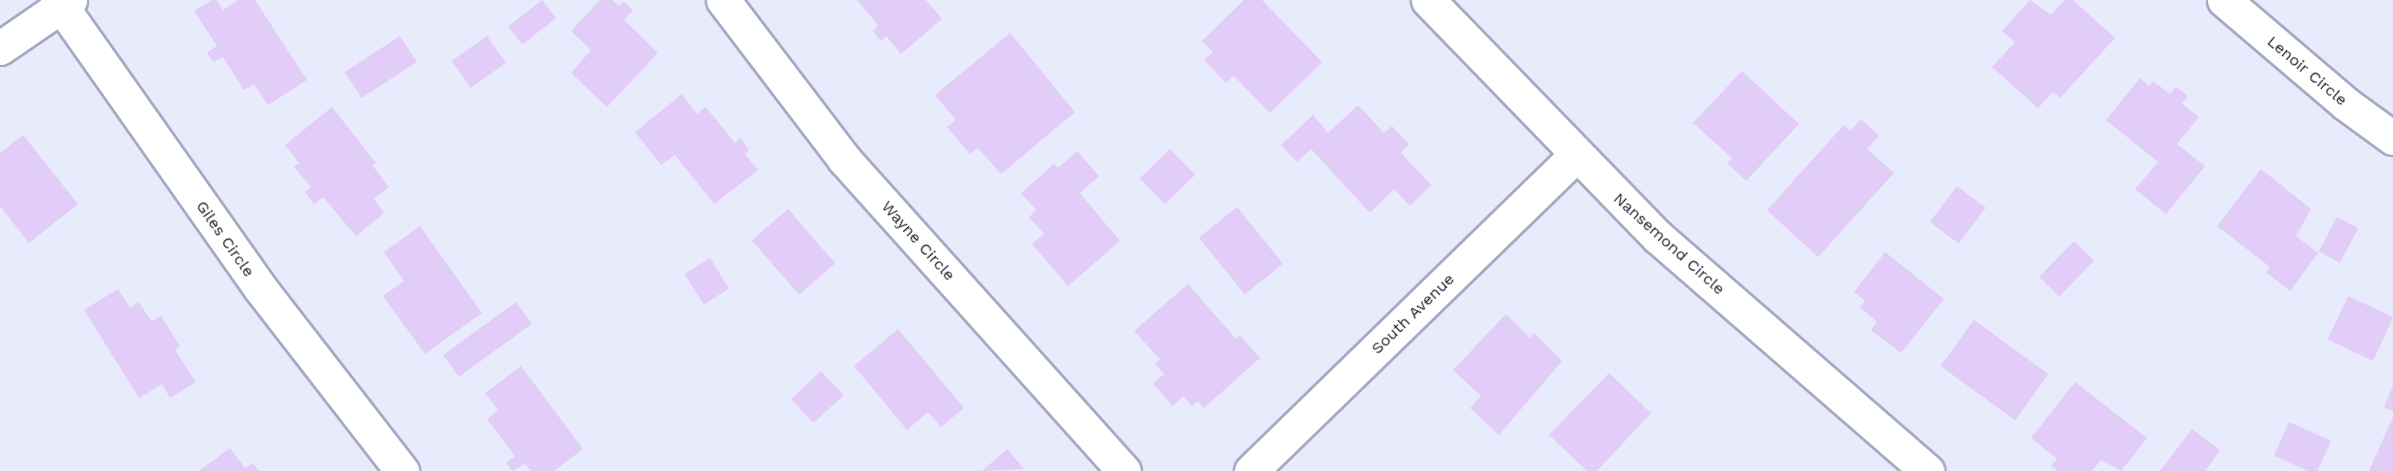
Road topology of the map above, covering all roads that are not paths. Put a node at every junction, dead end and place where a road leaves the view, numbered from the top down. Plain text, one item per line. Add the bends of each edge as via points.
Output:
1 (723, 0) edge
2 (1428, 0) edge
3 (2224, 0) edge
4 (63, 2) edge
5 (0, 48) edge
6 (2393, 138) edge
7 (1575, 156) junction
8 (402, 471) edge
9 (1124, 471) edge
10 (1251, 471) edge
11 (1927, 471) edge

1 - 9 street, Wayne Circle via 844,159
2 - 7 street, Nansemond Circle
3 - 6 street, Lenoir Circle via 2346,104
4 - 5 street
4 - 8 street, Giles Circle via 260,288
7 - 10 street, South Avenue
7 - 11 street, Nansemond Circle via 1658,237

